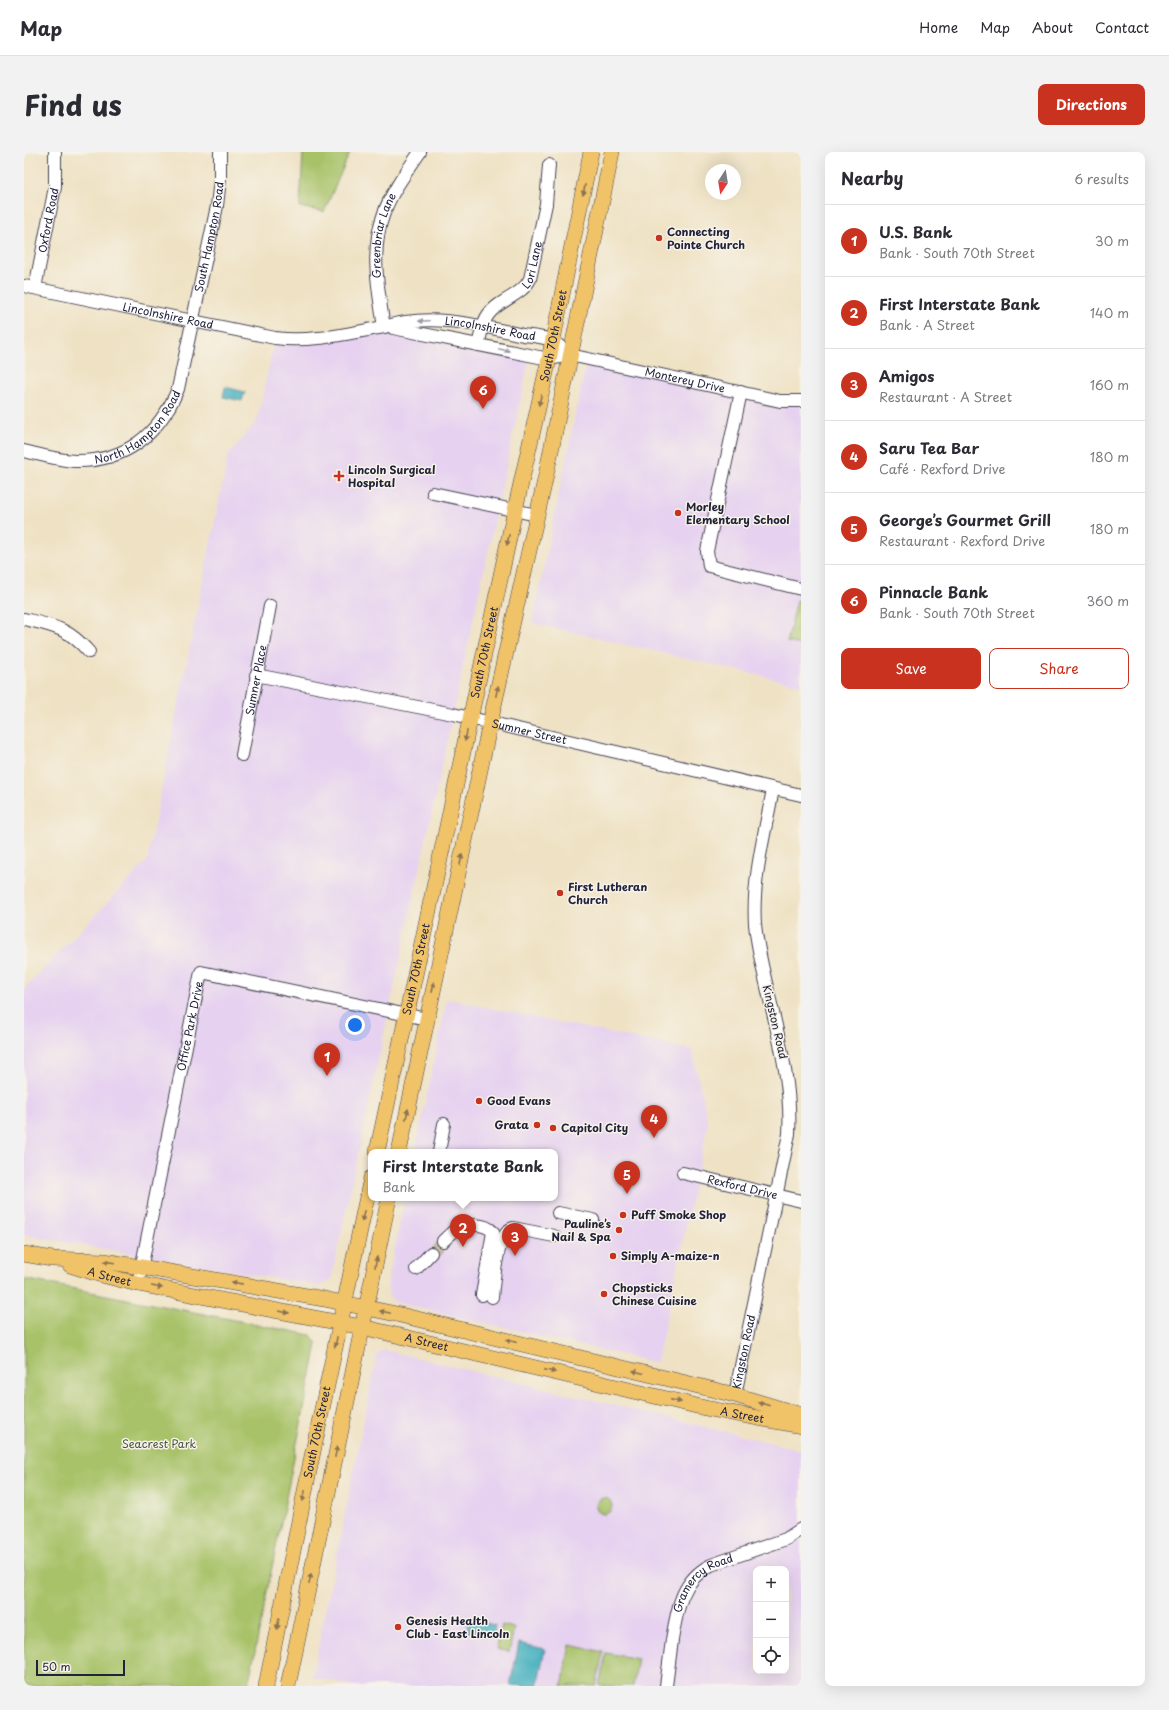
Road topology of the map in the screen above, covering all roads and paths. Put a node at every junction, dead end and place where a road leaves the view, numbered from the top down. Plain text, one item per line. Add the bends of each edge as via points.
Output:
1 (55, 152) edge
2 (220, 152) edge
3 (420, 152) edge
4 (591, 152) edge
5 (612, 152) edge
6 (549, 165) dead end
7 (29, 287) edge
8 (193, 321) junction
9 (483, 326) junction
10 (384, 327) junction
11 (552, 341) junction
12 (478, 345) junction
13 (570, 355) junction
14 (549, 359) junction
15 (741, 392) junction
16 (801, 401) edge
17 (24, 451) edge
18 (433, 493) dead end
19 (515, 510) junction
20 (537, 514) junction
21 (801, 590) edge
22 (270, 606) dead end
23 (24, 619) edge
24 (89, 652) dead end
25 (256, 674) junction
26 (470, 718) junction
27 (490, 722) junction
28 (242, 755) dead end
29 (773, 789) junction
30 (801, 795) edge
31 (406, 1015) junction
32 (427, 1019) junction
33 (444, 1124) dead end
34 (378, 1149) edge
35 (400, 1149) edge
36 (440, 1149) edge
37 (683, 1173) dead end
38 (368, 1192) edge
39 (776, 1195) junction
40 (388, 1201) edge
41 (801, 1201) edge
42 (558, 1213) dead end
43 (593, 1220) dead end
44 (554, 1236) dead end
45 (443, 1241) tunnel mouth
46 (431, 1252) tunnel mouth
47 (24, 1254) edge
48 (52, 1259) junction
49 (141, 1267) junction
50 (416, 1269) dead end
51 (138, 1284) junction
52 (344, 1303) junction
53 (366, 1308) junction
54 (340, 1323) junction
55 (362, 1328) junction
56 (734, 1395) junction
57 (801, 1415) edge
58 (801, 1426) edge
59 (801, 1529) edge
60 (266, 1686) edge
61 (288, 1686) edge
62 (666, 1686) edge

1 - 7 street, Oxford Road via 55,187
2 - 8 street, South Hampton Road via 217,206
3 - 10 street, Greenbriar Lane via 394,193 379,228 376,271
4 -> 11 main road, South 70th Street
5 - 13 main road, South 70th Street
6 - 9 street, Lori Lane via 546,204 530,278 525,286 489,314
7 - 8 street, Lincolnshire Road
8 - 10 street, Lincolnshire Road via 292,340
8 - 17 street, North Hampton Road via 178,389 171,406 161,422 136,445 108,457 93,460 74,461
9 -> 10 street, Lincolnshire Road via 433,320 395,323
9 - 11 street, Lincolnshire Road
9 - 12 street, Lori Lane
10 - 12 street, Lincolnshire Road
11 - 13 street, Lincolnshire Road
11 - 14 main road, South 70th Street
12 -> 14 street, Lincolnshire Road
13 - 14 street, Lincolnshire Road
13 - 15 street, Monterey Drive
13 - 20 main road, South 70th Street
14 -> 19 main road, South 70th Street
15 - 16 street, Monterey Drive via 780,401
15 - 21 street via 707,551 709,566
18 - 19 street
19 - 20 street
19 -> 26 main road, South 70th Street
27 -> 20 main road, South 70th Street
22 - 25 street, Sumner Place
23 - 24 street via 68,633 77,638
25 - 26 street, Sumner Street
25 - 28 street, Sumner Place
26 - 27 street, Sumner Street
26 -> 31 main road, South 70th Street
27 - 29 street, Sumner Street
32 -> 27 main road, South 70th Street
29 - 30 street, Sumner Street
29 - 39 street, Kingston Road via 758,870 755,924 758,949 789,1090 788,1141
31 - 32 street, Office Park Drive
31 - 34 main road, South 70th Street
31 - 49 street, Office Park Drive via 201,972
35 -> 32 main road, South 70th Street
33 - 36 street
37 - 39 street, Rexford Drive
38 -> 52 main road, South 70th Street
39 - 41 street, Rexford Drive
39 - 56 street, Kingston Road
53 -> 40 main road, South 70th Street
42 - 43 street
44 - 45 street via 513,1228 506,1231 487,1296 493,1232 483,1226 460,1227
46 - 50 street
47 - 48 main road, A Street
49 -> 48 main road, A Street via 104,1261
48 - 51 main road, A Street
49 - 51 street, Office Park Drive
52 -> 49 main road, A Street
51 -> 54 main road, A Street
52 - 53 main road, A Street
52 - 54 main road, South 70th Street
53 - 55 main road, South 70th Street
56 -> 53 main road, A Street
54 - 55 main road, A Street
54 -> 60 main road, South 70th Street
55 -> 58 main road, A Street via 705,1408
61 -> 55 main road, South 70th Street
57 -> 56 main road, A Street
59 - 62 street, Gramercy Road via 786,1539 711,1565 688,1584 677,1611

